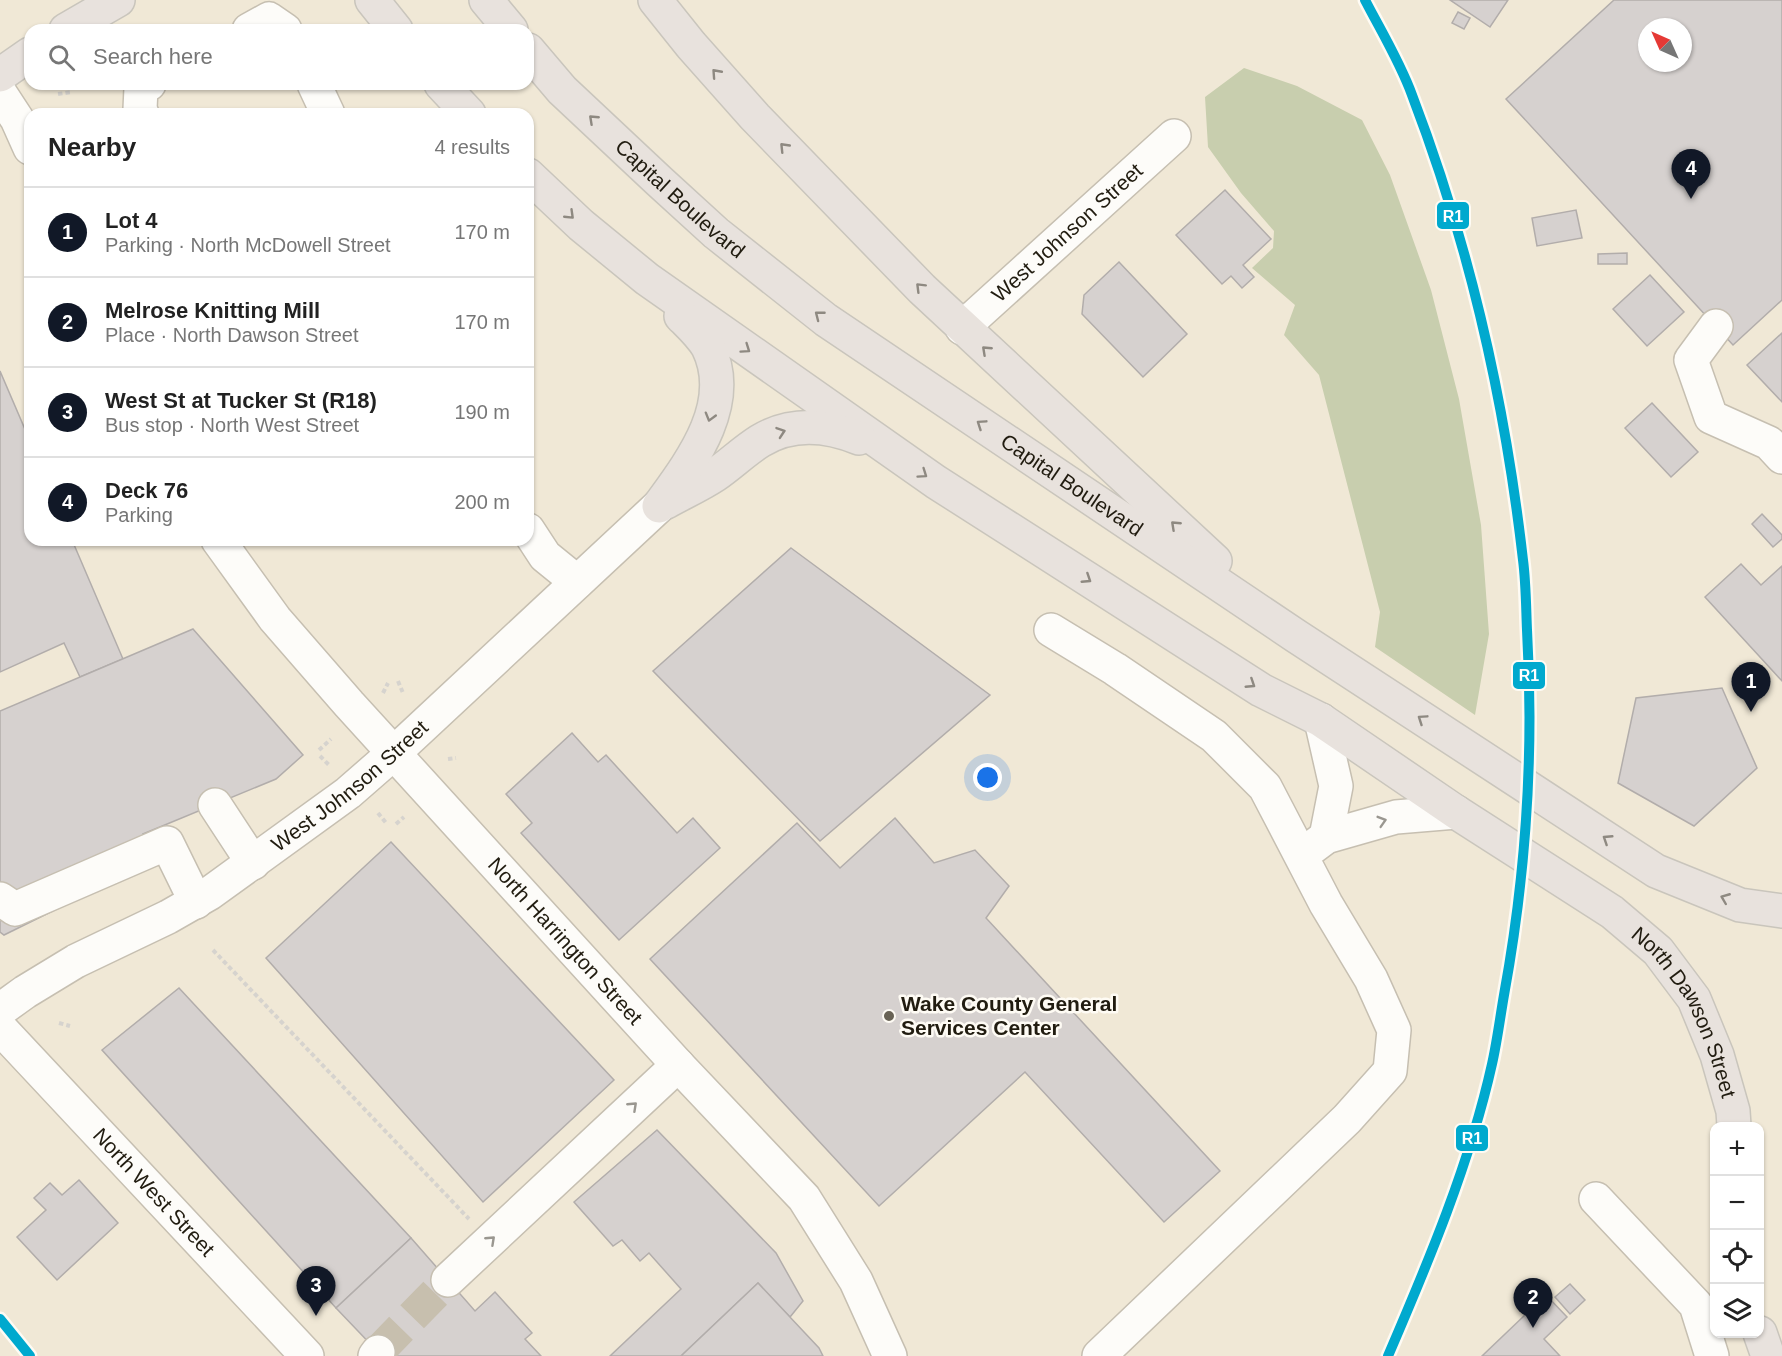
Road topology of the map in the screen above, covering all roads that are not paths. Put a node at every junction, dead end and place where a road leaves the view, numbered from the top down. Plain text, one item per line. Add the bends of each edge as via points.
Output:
1 (118, 0) edge
2 (372, 0) edge
3 (486, 0) edge
4 (655, 0) edge
5 (76, 24) edge
6 (260, 24) edge
7 (277, 24) edge
8 (391, 24) edge
9 (506, 24) edge
10 (534, 57) edge
11 (24, 58) edge
12 (0, 75) edge
13 (141, 90) edge
14 (317, 90) edge
15 (447, 90) edge
16 (0, 93) edge
17 (140, 108) edge
18 (325, 108) edge
19 (463, 108) edge
20 (24, 135) edge
21 (1174, 136) dead end
22 (534, 181) edge
23 (647, 279) junction
24 (1716, 326) dead end
25 (962, 328) junction
26 (893, 453) junction
27 (1782, 457) edge
28 (660, 506) junction
29 (534, 539) edge
30 (222, 546) edge
31 (577, 582) junction
32 (1051, 630) dead end
33 (1296, 636) junction
34 (1321, 720) junction
35 (395, 752) junction
36 (215, 805) dead end
37 (1456, 812) junction
38 (1314, 846) junction
39 (253, 863) junction
40 (0, 899) edge
41 (196, 902) junction
42 (1782, 911) edge
43 (0, 1010) edge
44 (0, 1028) edge
45 (678, 1065) junction
46 (1734, 1122) edge
47 (1596, 1199) dead end
48 (448, 1280) tunnel mouth
49 (1705, 1302) edge
50 (1762, 1338) edge
51 (307, 1356) edge
52 (890, 1356) edge
53 (1099, 1356) edge
54 (1712, 1356) edge
55 (1768, 1356) edge

1 - 5 main road
2 - 8 main road
3 - 9 main road
25 -> 4 main road via 755,117
6 - 7 street via 270,19
33 -> 10 main road, Capital Boulevard via 826,320 658,182 562,90
11 - 12 main road
13 - 17 street
14 - 18 street
15 - 19 main road
16 - 20 street
21 - 25 street, West Johnson Street
22 -> 23 main road via 580,225
23 -> 26 main road
23 -> 28 main road via 707,346 716,384 704,439
24 - 27 street via 1691,360 1711,417 1769,443
33 -> 25 main road
28 -> 26 main road via 713,476 762,440 789,429 830,428
26 -> 34 main road via 1261,690
28 - 31 street, West Johnson Street
29 - 31 street via 546,556
30 - 35 street, North Harrington Street via 275,619
31 - 35 street, West Johnson Street
32 - 38 street via 1214,736
42 -> 33 main road, Capital Boulevard via 1740,904 1656,871
34 - 37 main road
34 - 38 street via 1336,786
35 - 39 street, West Johnson Street via 348,793
35 - 45 street, North Harrington Street
36 - 39 street
38 -> 37 street via 1396,817
37 - 46 main road, North Dawson Street via 1612,912 1658,951 1694,999 1717,1054
38 - 53 street via 1326,903 1371,979 1394,1030 1390,1071 1347,1119
39 - 41 street, West Johnson Street
40 - 41 street via 15,909 167,843
41 - 43 street, West Johnson Street via 76,961
44 - 51 street, North West Street
48 -> 45 street
45 - 52 street, North Harrington Street via 804,1198 856,1281
47 - 49 street
49 - 54 street
50 - 55 main road

